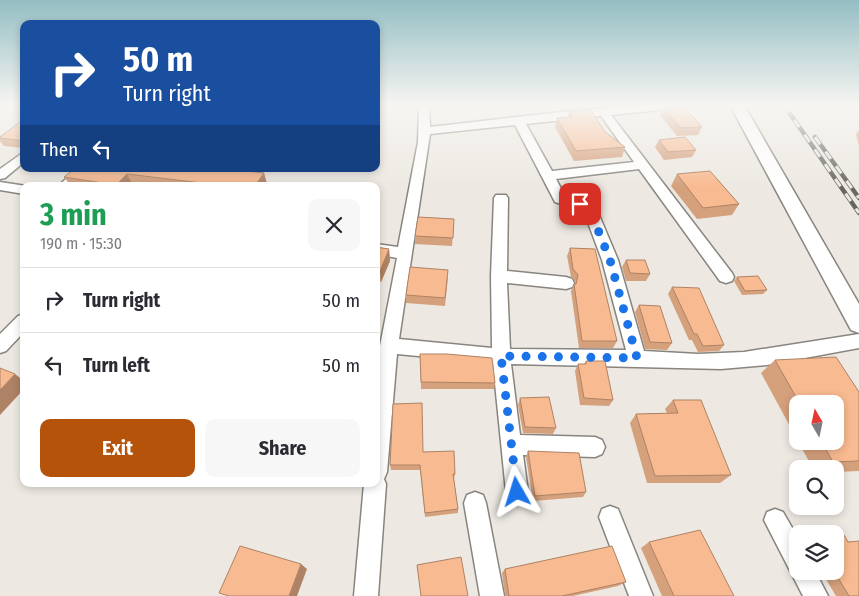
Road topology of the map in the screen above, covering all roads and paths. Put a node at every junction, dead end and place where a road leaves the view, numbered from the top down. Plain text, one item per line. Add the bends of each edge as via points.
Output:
1 (425, 133) edge
2 (525, 133) edge
3 (619, 133) edge
4 (752, 133) edge
5 (20, 159) edge
6 (644, 165) junction
7 (80, 172) edge
8 (0, 174) edge
9 (548, 176) junction
10 (69, 182) edge
11 (0, 186) edge
12 (20, 189) edge
13 (501, 198) dead end
14 (380, 250) edge
15 (405, 254) junction
16 (499, 276) junction
17 (726, 277) dead end
18 (566, 283) dead end
19 (20, 324) edge
20 (859, 324) edge
21 (859, 341) edge
22 (0, 346) edge
23 (389, 346) junction
24 (501, 356) junction
25 (637, 358) junction
26 (380, 395) edge
27 (512, 445) junction
28 (595, 447) dead end
29 (375, 487) edge
30 (517, 492) dead end
31 (475, 503) dead end
32 (610, 517) dead end
33 (775, 520) dead end
34 (789, 546) edge
35 (807, 580) edge
36 (366, 596) edge
37 (492, 596) edge
38 (641, 596) edge
39 (816, 596) edge

1 - 15 street
2 - 9 street
3 - 6 street
4 - 20 street
5 - 8 street
6 - 9 street
6 - 17 street
7 - 10 street
9 - 25 street via 560,199 584,204 590,210 610,260
11 - 12 street
13 - 16 street
14 - 15 street
15 - 23 street
16 - 18 street
16 - 24 street
19 - 22 street
21 - 25 street via 728,362
23 - 24 street
23 - 26 street
24 - 25 street
24 - 27 street
27 - 28 street
27 - 30 street
29 - 36 street
31 - 37 street
32 - 38 street
33 - 34 street
35 - 39 street

